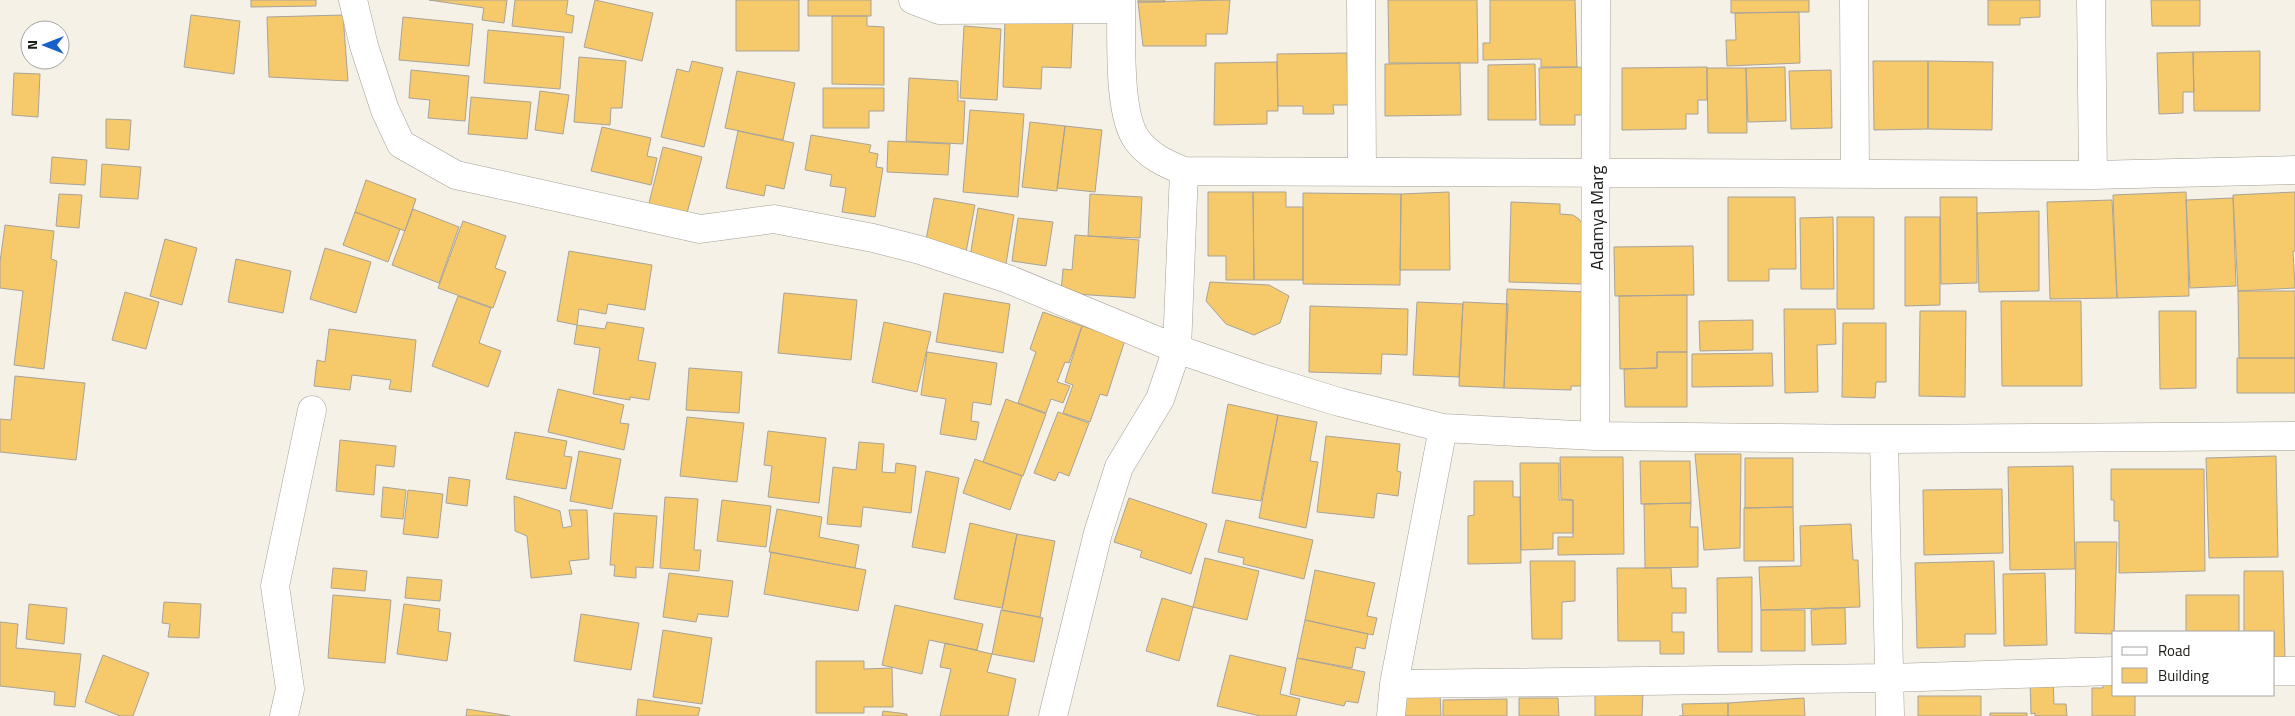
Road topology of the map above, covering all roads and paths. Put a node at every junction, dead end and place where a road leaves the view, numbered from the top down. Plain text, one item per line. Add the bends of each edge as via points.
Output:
1 (353, 0) edge
2 (914, 0) edge
3 (1361, 0) edge
4 (1596, 0) edge
5 (1854, 0) edge
6 (2091, 0) edge
7 (1121, 5) edge
8 (2295, 170) edge
9 (1184, 171) junction
10 (1362, 171) junction
11 (1596, 172) junction
12 (1854, 174) junction
13 (2093, 175) junction
14 (1177, 349) junction
15 (312, 410) dead end
16 (1443, 428) junction
17 (1595, 436) junction
18 (2295, 436) edge
19 (1884, 439) junction
20 (2112, 671) edge
21 (2275, 671) edge
22 (2295, 671) edge
23 (1890, 678) junction
24 (1394, 684) junction
25 (284, 716) edge
26 (1053, 716) edge
27 (1391, 716) edge
28 (1890, 716) edge

1 - 14 street via 385,110 401,144 456,175 700,230 774,219 872,238 1008,279
2 - 7 street via 939,10
3 - 10 street
4 - 11 street, Adamya Marg
5 - 12 street
6 - 13 street
7 - 9 street via 1125,108 1130,124 1136,139 1160,161
8 - 13 street
9 - 10 street
9 - 14 street
10 - 11 street
11 - 12 street
11 - 17 street, Adamya Marg
12 - 13 street
14 - 16 street via 1339,402
14 - 26 street via 1160,399 1119,467 1098,533
15 - 25 street via 275,586 290,689
16 - 17 street
16 - 24 street
17 - 19 street
18 - 19 street
19 - 23 street
20 - 23 street
21 - 22 street
23 - 24 street
23 - 28 street
24 - 27 street

